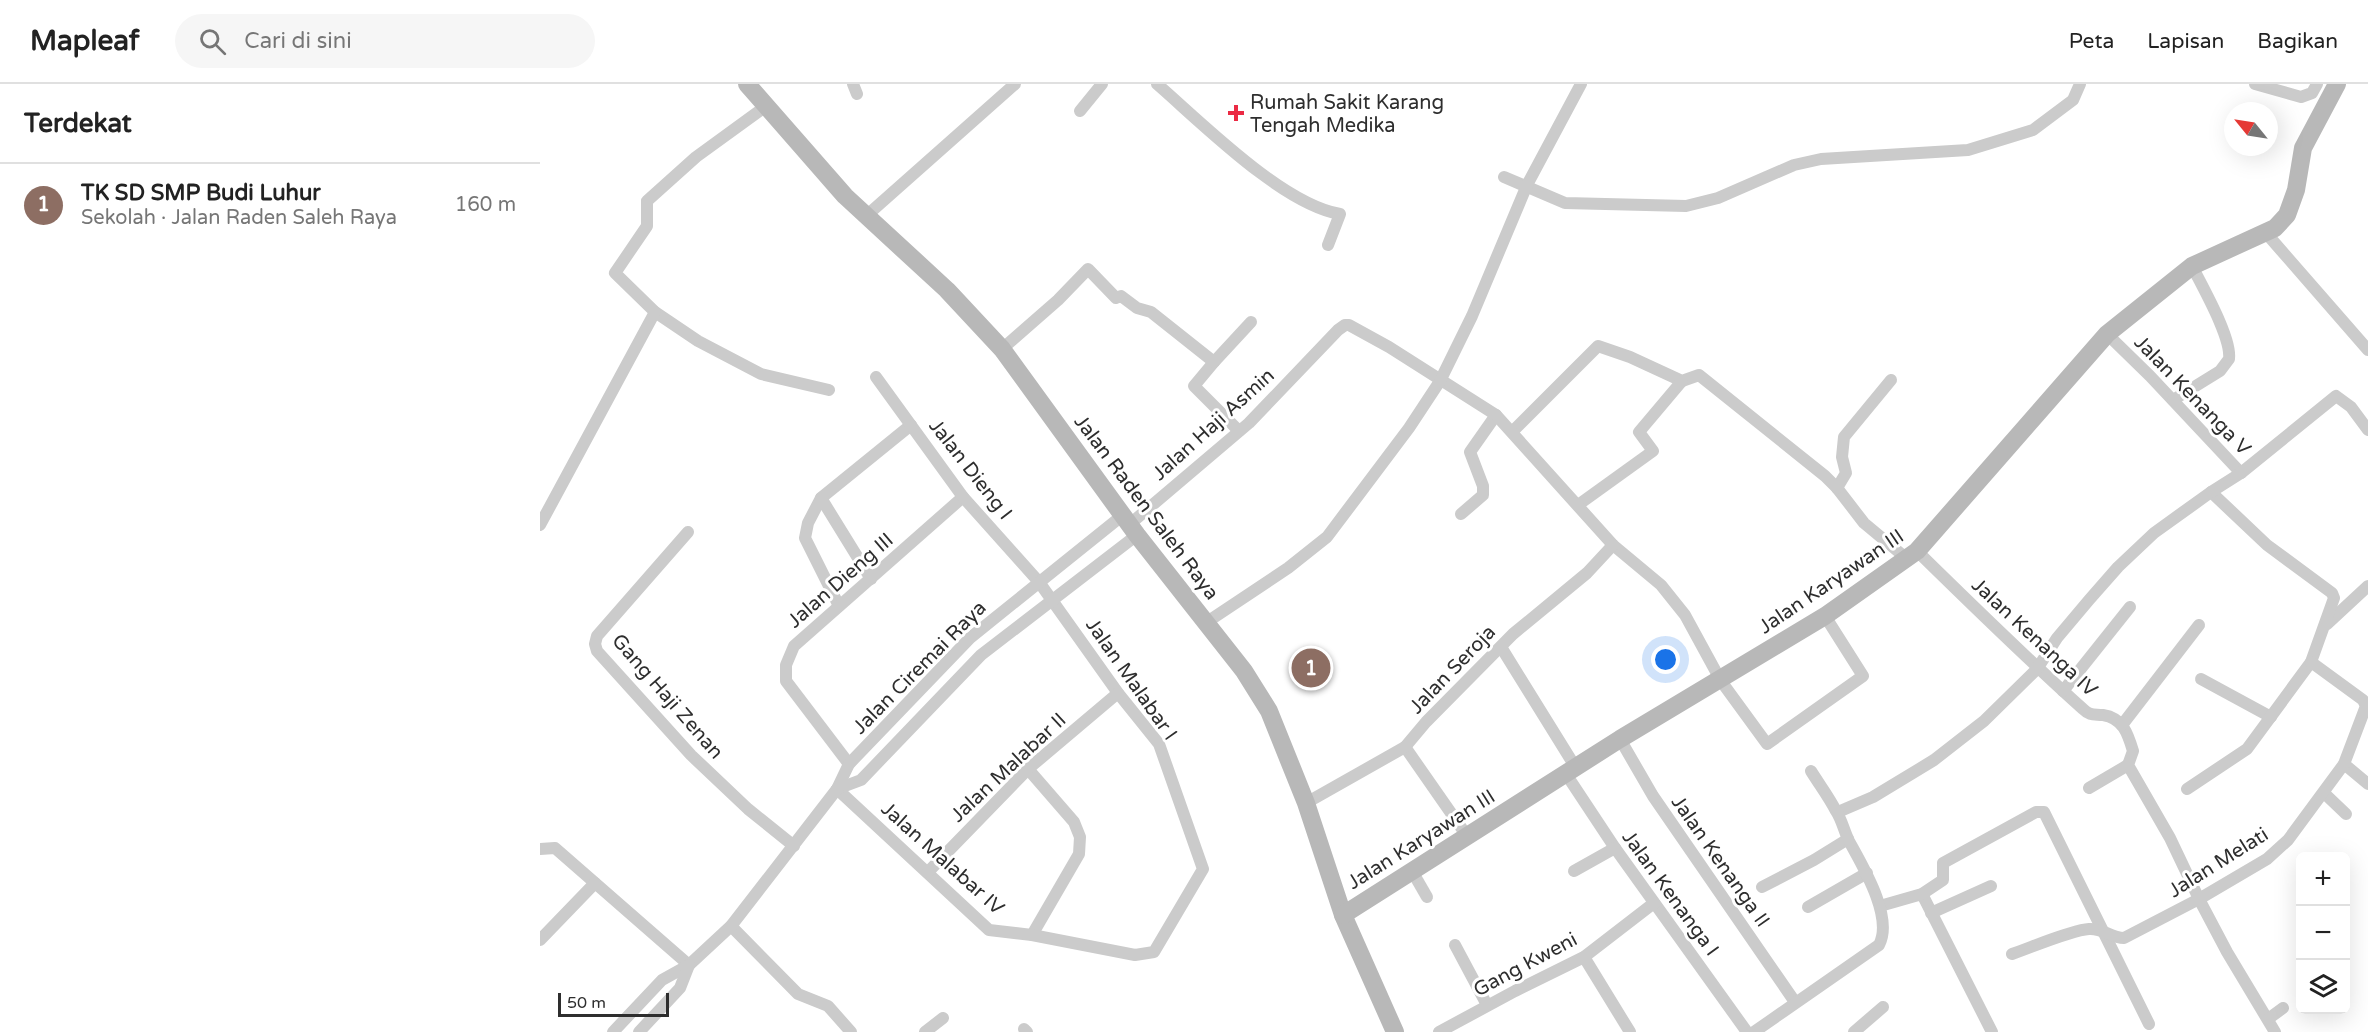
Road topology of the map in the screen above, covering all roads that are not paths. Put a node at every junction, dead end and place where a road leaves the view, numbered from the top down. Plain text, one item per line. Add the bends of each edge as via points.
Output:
1 (747, 84) edge
2 (1015, 84) edge
3 (1102, 84) edge
4 (1157, 84) edge
5 (1581, 84) edge
6 (2080, 84) edge
7 (2255, 84) edge
8 (2317, 84) edge
9 (2337, 84) edge
10 (766, 106) junction
11 (1080, 111) dead end
12 (1504, 177) dead end
13 (1527, 185) junction
14 (865, 217) junction
15 (2266, 233) junction
16 (1328, 245) dead end
17 (2192, 266) junction
18 (654, 312) junction
19 (1251, 322) dead end
20 (2107, 334) junction
21 (1002, 350) junction
22 (2368, 350) edge
23 (1214, 362) junction
24 (876, 377) dead end
25 (1440, 381) junction
26 (1682, 381) junction
27 (1891, 381) dead end
28 (829, 390) dead end
29 (2173, 400) junction
30 (1496, 415) junction
31 (911, 425) junction
32 (2368, 430) edge
33 (1239, 431) junction
34 (1512, 432) junction
35 (2241, 473) junction
36 (1837, 488) junction
37 (2211, 492) junction
38 (963, 497) junction
39 (821, 498) junction
40 (1578, 505) junction
41 (1461, 514) dead end
42 (540, 525) edge
43 (1130, 525) junction
44 (688, 532) dead end
45 (1613, 545) junction
46 (1912, 555) junction
47 (871, 579) junction
48 (1039, 582) junction
49 (2368, 586) edge
50 (1052, 601) junction
51 (839, 606) junction
52 (2130, 607) dead end
53 (1826, 616) junction
54 (1207, 622) junction
55 (2326, 624) junction
56 (2199, 625) dead end
57 (1501, 647) junction
58 (948, 661) junction
59 (2311, 662) junction
60 (2037, 669) junction
61 (960, 676) junction
62 (2201, 679) dead end
63 (1720, 681) junction
64 (2063, 691) junction
65 (1118, 693) junction
66 (2271, 717) junction
67 (2122, 725) junction
68 (1620, 740) junction
69 (1405, 747) junction
70 (849, 764) junction
71 (2344, 764) junction
72 (2128, 765) junction
73 (1028, 769) junction
74 (1571, 771) junction
75 (1811, 771) dead end
76 (2368, 784) edge
77 (2089, 788) dead end
78 (837, 789) junction
79 (2187, 789) dead end
80 (2324, 793) junction
81 (1306, 803) junction
82 (1838, 812) junction
83 (2346, 814) dead end
84 (1467, 837) junction
85 (1848, 839) junction
86 (794, 846) junction
87 (1615, 848) junction
88 (540, 849) edge
89 (1412, 871) junction
90 (1574, 871) dead end
91 (928, 872) junction
92 (1867, 873) junction
93 (595, 883) junction
94 (1991, 886) dead end
95 (1762, 887) dead end
96 (1922, 894) junction
97 (1427, 897) dead end
98 (2199, 899) junction
99 (1654, 903) junction
100 (1880, 906) junction
101 (1808, 907) dead end
102 (1931, 913) junction
103 (1343, 915) junction
104 (731, 926) junction
105 (2102, 930) junction
106 (1032, 935) junction
107 (540, 940) edge
108 (1455, 945) dead end
109 (2012, 954) dead end
110 (1584, 957) junction
111 (689, 965) junction
112 (1795, 1002) junction
113 (1487, 1005) junction
114 (1883, 1007) dead end
115 (2283, 1008) dead end
116 (943, 1018) dead end
117 (2268, 1019) junction
118 (2149, 1024) dead end
119 (1391, 1031) edge
120 (613, 1032) edge
121 (639, 1032) edge
122 (851, 1032) edge
123 (925, 1032) edge
124 (1439, 1032) edge
125 (1630, 1032) edge
126 (1747, 1032) edge
127 (1754, 1032) edge
128 (1854, 1032) edge
129 (1992, 1032) edge
130 (2275, 1032) edge

1 - 10 street, Jalan Raden Saleh Raya
2 - 14 street
3 - 11 street
4 - 16 street via 1287,192 1340,214
5 - 13 street
6 - 13 street via 2073,100 2033,130 1968,150 1821,159 1794,165 1718,198 1686,206 1565,203
7 - 8 street via 2301,97 2312,93
9 - 15 street, Jalan Karyawan III via 2302,148 2296,190 2287,215
10 - 14 street, Jalan Raden Saleh Raya
10 - 18 street via 696,157 646,201 647,226 615,273
12 - 13 street
13 - 25 street
14 - 21 street, Jalan Raden Saleh Raya via 947,290
15 - 17 street, Jalan Karyawan III
15 - 22 street
17 - 20 street, Jalan Karyawan III
17 - 29 street via 2215,311 2229,348 2229,359 2220,371
18 - 28 street via 698,341 761,374
18 - 42 street
19 - 23 street
20 - 29 street, Jalan Kenanga V
20 - 46 street, Jalan Karyawan III
21 - 23 street via 1088,269 1116,298 1120,296 1151,312
21 - 43 street, Jalan Raden Saleh Raya
23 - 33 street via 1194,386
24 - 31 street, Jalan Dieng I
25 - 30 street
25 - 33 street, Jalan Haji Asmin via 1389,347 1345,325
25 - 54 street via 1327,537
26 - 34 street via 1600,345
26 - 36 street, Jalan Kenanga IV via 1699,375
26 - 40 street via 1639,432 1653,451
27 - 36 street via 1844,436 1842,457 1846,473
29 - 35 street, Jalan Kenanga V
30 - 34 street
30 - 41 street via 1470,452 1483,495
31 - 38 street, Jalan Dieng I
31 - 39 street
32 - 35 street via 2336,396
33 - 43 street, Jalan Haji Asmin
34 - 40 street
35 - 37 street, Jalan Kenanga V
36 - 46 street, Jalan Kenanga IV via 1864,523
37 - 55 street via 2267,545 2332,593
37 - 60 street, Jalan Kenanga V via 2154,533 2118,567 2057,638
38 - 47 street, Jalan Dieng III
38 - 48 street, Jalan Dieng I
39 - 47 street
39 - 51 street via 808,523 806,538
40 - 45 street
43 - 48 street, Jalan Ciremai Raya
43 - 50 street, Jalan Ciremai Raya
43 - 54 street, Jalan Raden Saleh Raya
44 - 86 street, Gang Haji Zenan via 597,636 597,651 691,755
45 - 57 street, Jalan Seroja via 1587,573
45 - 63 street via 1661,585 1684,615
46 - 53 street, Jalan Karyawan III
46 - 60 street, Jalan Kenanga IV
47 - 51 street, Jalan Dieng III
48 - 50 street, Jalan Malabar I
48 - 58 street, Jalan Ciremai Raya
49 - 55 street
50 - 61 street, Jalan Ciremai Raya via 981,655
50 - 65 street, Jalan Malabar I
51 - 70 street, Jalan Dieng III via 794,646 786,665 786,681
52 - 64 street
53 - 63 street, Jalan Karyawan III
53 - 63 street via 1863,676 1767,744
54 - 81 street, Jalan Raden Saleh Raya via 1269,711
55 - 59 street
56 - 67 street
57 - 69 street, Jalan Seroja
57 - 74 street, Jalan Kenanga I
58 - 61 street
58 - 70 street, Jalan Ciremai Raya
59 - 66 street
59 - 71 street, Jalan Melati via 2366,706
60 - 64 street, Jalan Kenanga IV
60 - 82 street, Jalan Kenanga V via 1984,721 1934,760 1872,797
61 - 78 street, Jalan Ciremai Raya via 861,780
62 - 66 street
63 - 68 street, Jalan Karyawan III
64 - 67 street, Jalan Kenanga IV via 2090,714 2105,715
65 - 73 street, Jalan Malabar II
65 - 106 street, Jalan Malabar I via 1158,744 1203,869 1154,952 1135,955
66 - 79 street via 2247,749
67 - 72 street via 2133,751
68 - 74 street, Jalan Karyawan III
68 - 112 street, Jalan Kenanga II via 1653,796
69 - 81 street, Jalan Seroja
69 - 84 street
70 - 78 street, Jalan Ciremai Raya
71 - 76 street
71 - 80 street, Jalan Melati
72 - 77 street
72 - 98 street
73 - 91 street, Jalan Malabar II
73 - 106 street via 1074,822 1080,837 1078,854
74 - 84 street, Jalan Karyawan III
74 - 87 street, Jalan Kenanga I
75 - 82 street
78 - 86 street, Jalan Ciremai Raya
78 - 91 street, Jalan Malabar IV
80 - 83 street
80 - 98 street, Jalan Melati via 2288,840 2267,859
81 - 103 street, Jalan Raden Saleh Raya
82 - 85 street
84 - 89 street, Jalan Karyawan III
85 - 92 street
85 - 95 street
86 - 104 street, Jalan Ciremai Raya
87 - 90 street
87 - 99 street, Jalan Kenanga I
88 - 93 street via 555,848
89 - 97 street
89 - 103 street, Jalan Karyawan III
91 - 106 street, Jalan Malabar IV via 989,930
92 - 100 street
92 - 101 street
93 - 107 street
93 - 111 street
94 - 102 street
96 - 100 street
96 - 102 street
96 - 105 street via 1943,880 1943,862 2040,811 2044,812
98 - 105 street, Jalan Melati via 2124,938 2115,938
98 - 117 street
99 - 110 street, Gang Kweni
99 - 126 street, Jalan Kenanga I
100 - 112 street via 1883,937 1879,945
102 - 129 street
103 - 119 street, Jalan Raden Saleh Raya
104 - 111 street, Jalan Ciremai Raya
104 - 122 street via 798,994 828,1006
105 - 109 street, Jalan Melati via 2087,929
105 - 118 street
108 - 113 street
110 - 113 street, Gang Kweni
110 - 125 street
111 - 120 street, Jalan Ciremai Raya via 662,980
111 - 121 street, Jalan Ciremai Raya via 680,988
112 - 127 street
113 - 124 street, Gang Kweni
114 - 128 street
115 - 117 street
116 - 123 street
117 - 130 street

